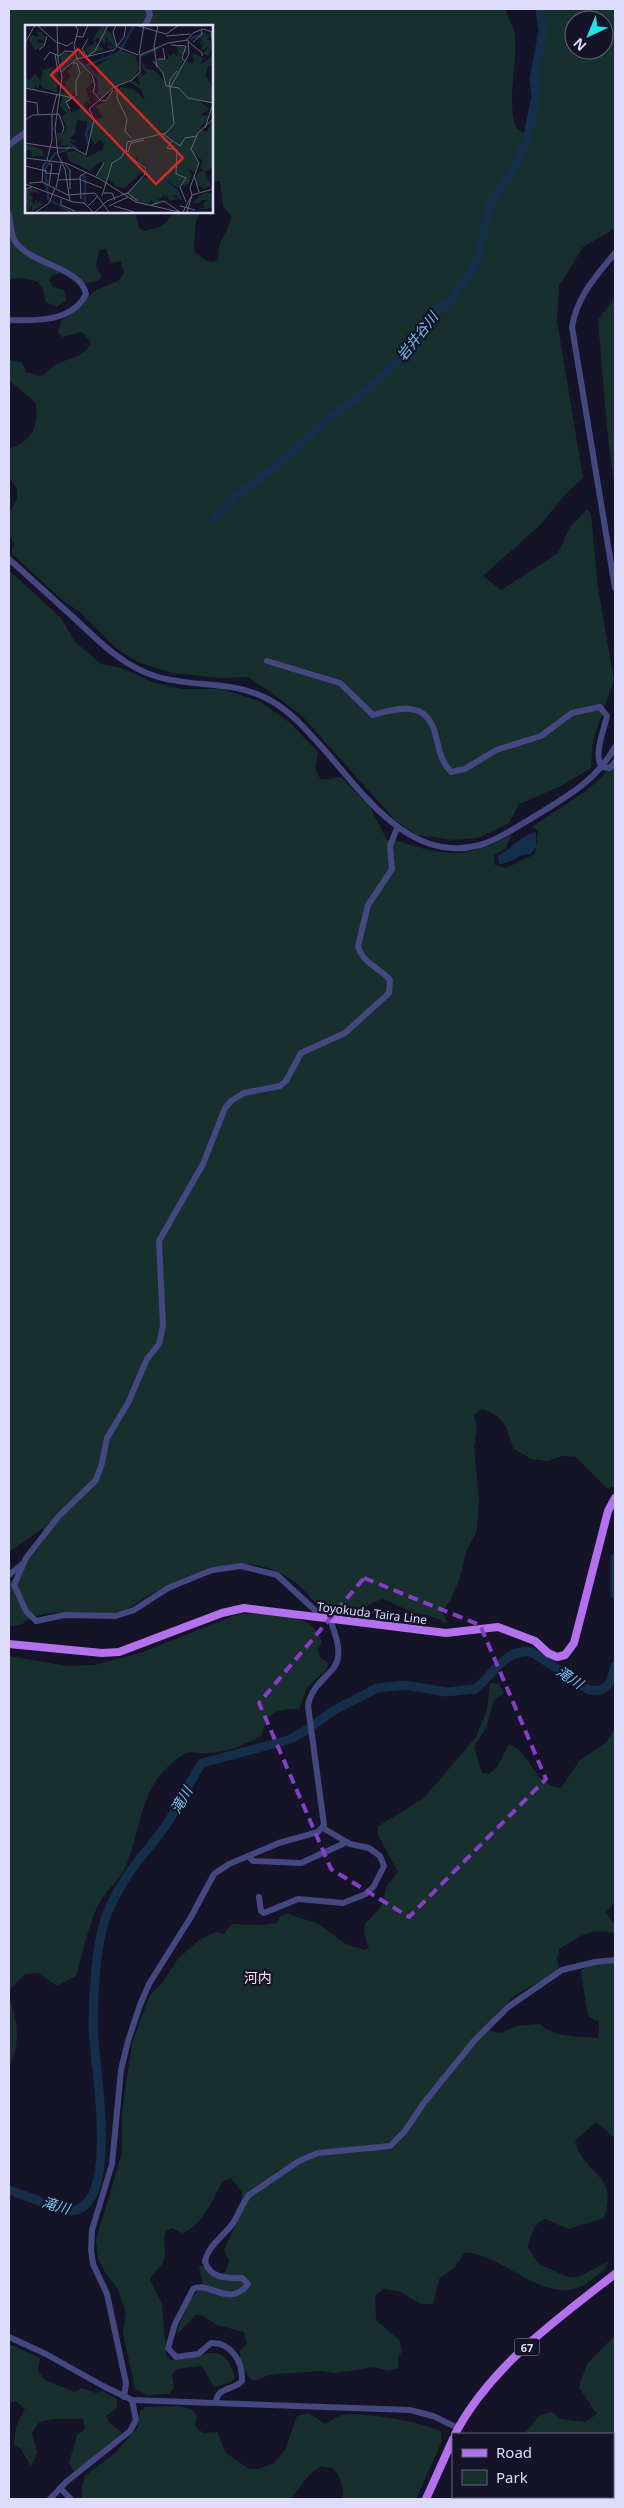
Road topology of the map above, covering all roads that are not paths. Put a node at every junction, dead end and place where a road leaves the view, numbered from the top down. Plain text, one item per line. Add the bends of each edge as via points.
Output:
1 (148, 9) edge
2 (146, 25) edge
3 (25, 133) edge
4 (9, 146) edge
5 (9, 214) edge
6 (615, 253) edge
7 (9, 320) edge
8 (9, 559) edge
9 (615, 588) edge
10 (267, 661) dead end
11 (615, 747) edge
12 (615, 762) edge
13 (602, 767) junction
14 (397, 828) junction
15 (615, 1498) edge
16 (22, 1564) junction
17 (9, 1576) edge
18 (319, 1617) junction
19 (330, 1618) junction
20 (9, 1644) edge
21 (323, 1828) junction
22 (347, 1842) junction
23 (248, 1856) junction
24 (259, 1897) dead end
25 (615, 1960) edge
26 (615, 2274) edge
27 (9, 2337) edge
28 (124, 2397) junction
29 (132, 2400) junction
30 (216, 2402) junction
31 (456, 2433) edge
32 (452, 2434) edge
33 (452, 2440) edge
34 (60, 2488) junction
35 (50, 2499) edge
36 (71, 2499) edge
37 (426, 2499) edge

1 - 2 street via 150,15
3 - 4 street
5 - 7 street via 12,236 21,248 42,262 70,274 85,288 86,294 67,314 31,321
6 - 9 street via 584,293 572,327
8 - 14 street via 106,647 139,669 176,680 236,686 267,698 301,724
10 - 13 street via 340,683 373,715 404,707 421,713 429,719 435,731 440,756 450,772 465,770 496,750 541,736 572,713 600,707 607,716 599,750
11 - 13 street
12 - 13 street via 610,768
13 - 14 street via 570,794 509,832 480,845 441,847 415,839
14 - 16 street via 390,846 392,869 368,905 358,946 365,960 390,980 389,993 345,1033 300,1054 280,1086 244,1093 225,1108 203,1164 159,1240 163,1326 159,1344 147,1359 132,1395 107,1438 96,1480 58,1517
15 - 19 main road, Toyokuda Taira Line via 608,1512 574,1643 565,1655 552,1656 535,1641 498,1627 446,1633
16 - 17 street
16 - 18 street via 14,1585 26,1611 36,1621 65,1615 116,1616 134,1610 168,1588 207,1572 241,1566 277,1575
18 - 19 main road, Toyokuda Taira Line
18 - 20 main road, Toyokuda Taira Line via 236,1609 110,1654
19 - 21 street via 338,1658 336,1665 311,1693 309,1718
21 - 22 street
21 - 23 street
22 - 23 street via 301,1863 253,1861
22 - 24 street via 375,1851 383,1861 383,1870 366,1894 343,1903 298,1899 264,1913
23 - 28 street via 218,1870 210,1878 191,1917 148,1984 121,2070 114,2155 92,2230 91,2258 107,2294 126,2383
25 - 30 street via 562,1970 508,2007 454,2065 396,2141 380,2148 318,2152 249,2195 233,2223 208,2252 205,2262 207,2269 218,2276 242,2278 248,2284 230,2295 203,2287 193,2289 175,2324 168,2348 176,2357 198,2354 211,2343 230,2348 242,2381 218,2394
26 - 31 main road, 67 via 509,2361 478,2395
27 - 28 street
28 - 29 street
29 - 30 street
29 - 34 street via 136,2420 130,2431
30 - 32 street via 410,2410 433,2416
33 - 37 main road, 67
34 - 35 street
34 - 36 street

